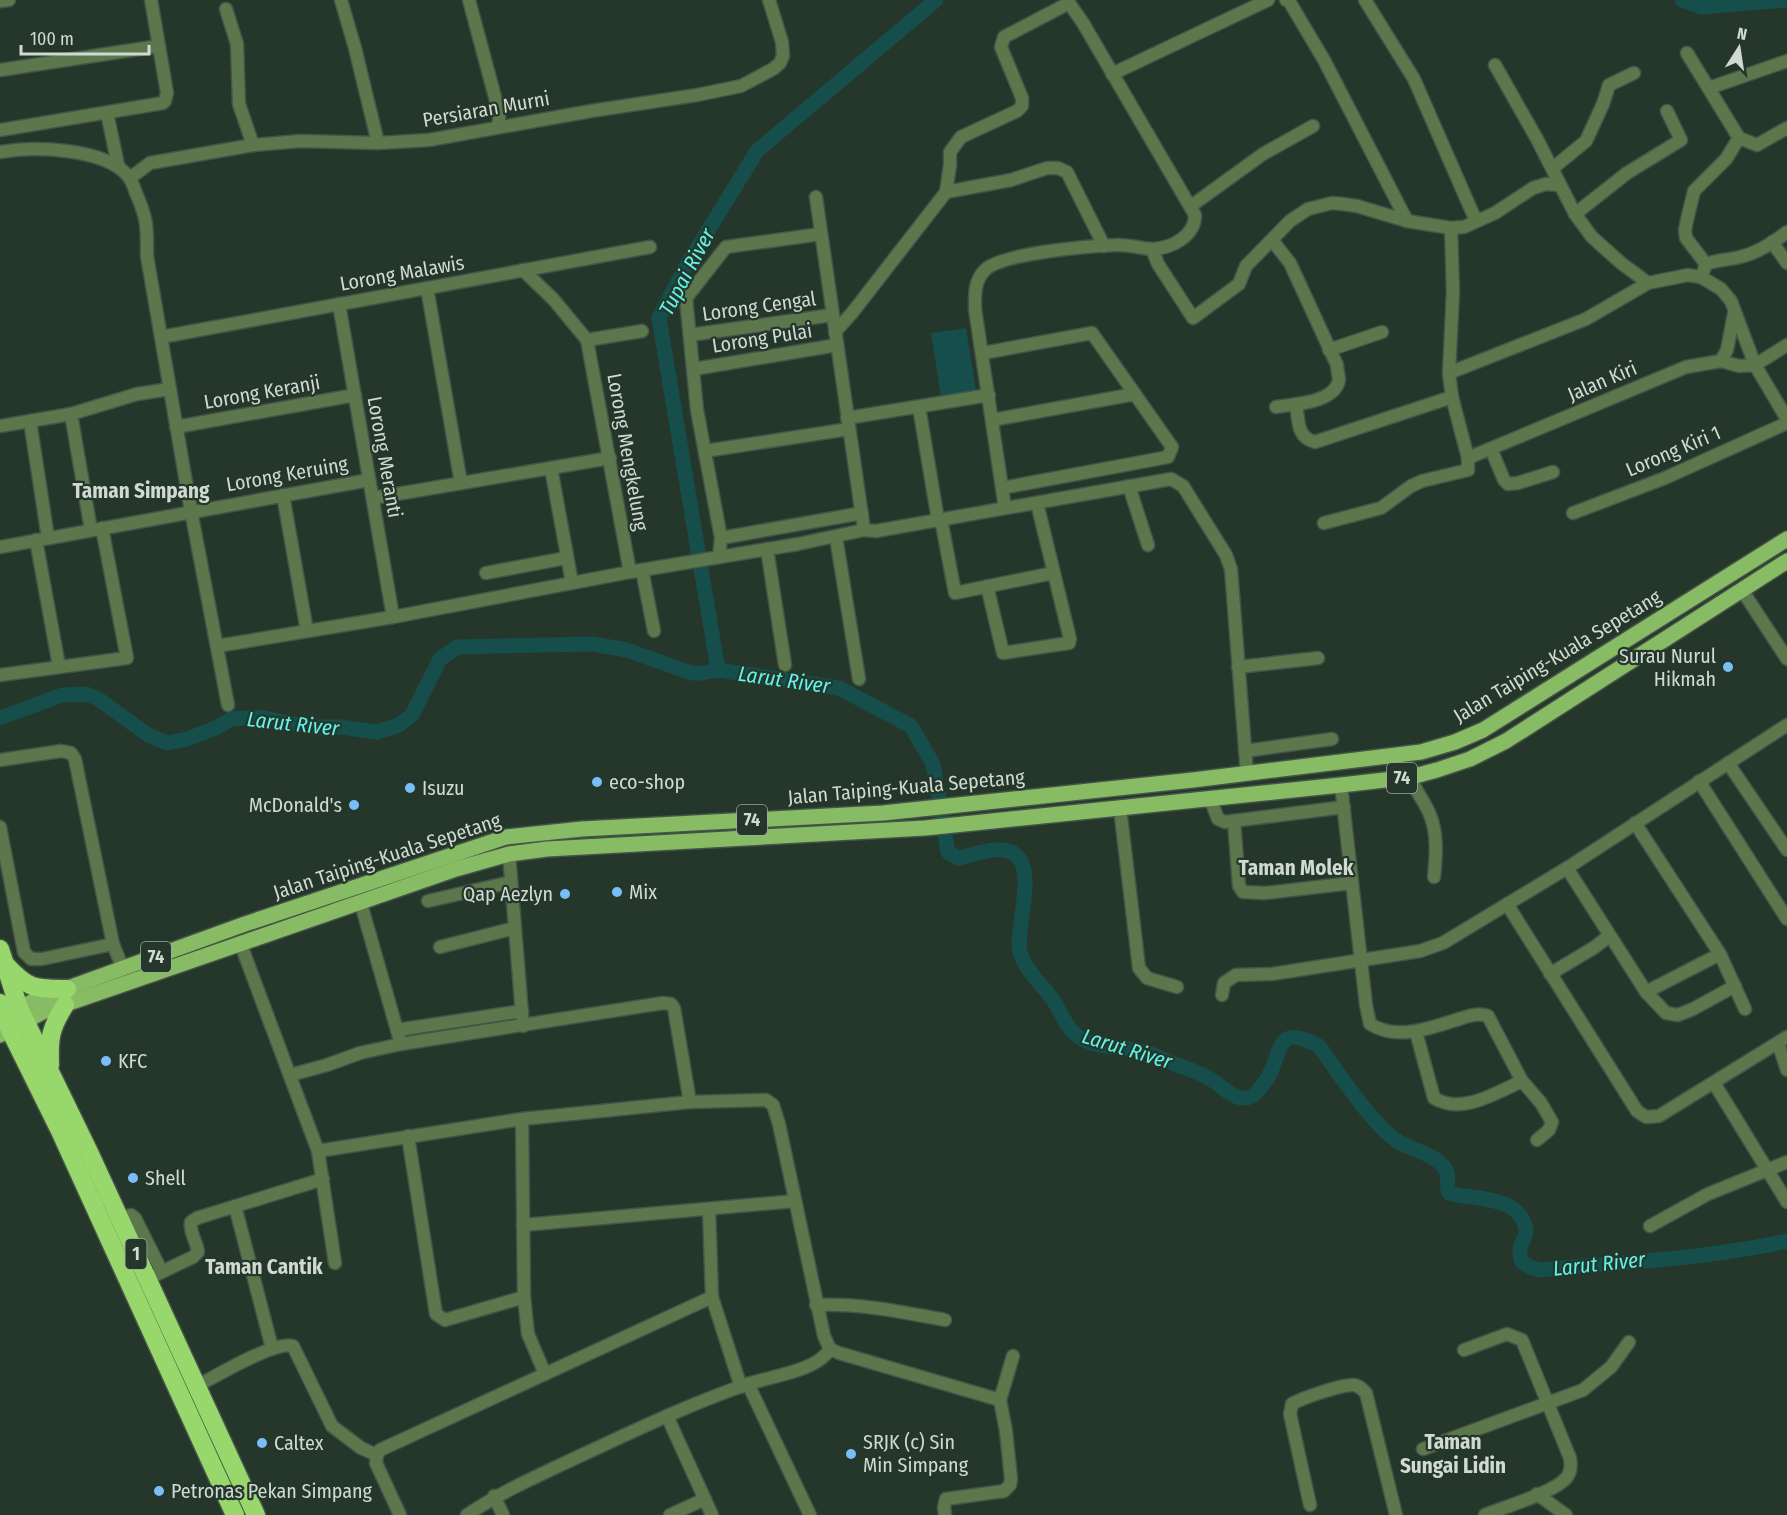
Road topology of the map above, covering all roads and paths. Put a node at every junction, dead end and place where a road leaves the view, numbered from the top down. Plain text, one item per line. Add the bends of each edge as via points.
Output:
1 (9, 0) edge
2 (151, 0) edge
3 (341, 0) edge
4 (469, 0) edge
5 (769, 0) edge
6 (1268, 0) edge
7 (1286, 0) edge
8 (1365, 0) edge
9 (0, 1) edge
10 (226, 9) dead end
11 (159, 46) junction
12 (1687, 53) dead end
13 (1787, 62) edge
14 (1495, 65) dead end
15 (0, 70) edge
16 (1634, 73) dead end
17 (1112, 74) junction
18 (1709, 88) junction
19 (1667, 111) dead end
20 (107, 113) junction
21 (1313, 126) dead end
22 (499, 127) junction
23 (1787, 128) edge
24 (0, 130) edge
25 (1739, 138) junction
26 (378, 143) junction
27 (253, 145) junction
28 (0, 153) edge
29 (118, 165) junction
30 (1553, 168) junction
31 (130, 178) junction
32 (1559, 185) junction
33 (946, 192) junction
34 (816, 197) dead end
35 (1191, 206) junction
36 (1575, 214) junction
37 (1407, 221) junction
38 (1476, 221) junction
39 (1451, 228) junction
40 (1787, 232) edge
41 (821, 234) junction
42 (1272, 240) junction
43 (1772, 243) junction
44 (1104, 246) junction
45 (650, 247) dead end
46 (1152, 249) junction
47 (1787, 263) edge
48 (1706, 264) junction
49 (523, 270) junction
50 (1701, 277) junction
51 (1648, 283) junction
52 (427, 288) junction
53 (339, 304) junction
54 (1734, 313) junction
55 (832, 315) junction
56 (642, 332) dead end
57 (835, 332) junction
58 (1382, 332) dead end
59 (690, 335) junction
60 (161, 337) junction
61 (587, 340) junction
62 (837, 345) junction
63 (1787, 345) edge
64 (1329, 350) junction
65 (983, 353) junction
66 (1721, 361) junction
67 (1755, 365) junction
68 (694, 369) junction
69 (1449, 373) junction
70 (170, 390) junction
71 (1135, 394) junction
72 (355, 395) junction
73 (989, 395) junction
74 (1452, 397) junction
75 (1296, 404) junction
76 (920, 406) junction
77 (1276, 407) dead end
78 (71, 414) junction
79 (992, 420) junction
80 (30, 421) junction
81 (1787, 421) edge
82 (848, 424) junction
83 (0, 426) edge
84 (176, 427) junction
85 (1491, 449) junction
86 (705, 451) junction
87 (610, 458) junction
88 (1468, 458) junction
89 (551, 468) junction
90 (1553, 472) dead end
91 (369, 480) junction
92 (461, 483) junction
93 (1129, 486) junction
94 (1002, 488) junction
95 (284, 495) junction
96 (373, 498) junction
97 (1037, 502) junction
98 (1005, 508) junction
99 (191, 511) junction
100 (862, 513) junction
101 (1573, 513) dead end
102 (940, 520) junction
103 (1324, 523) dead end
104 (96, 529) junction
105 (864, 531) junction
106 (836, 537) junction
107 (721, 538) junction
108 (42, 539) junction
109 (1787, 539) edge
110 (1148, 545) dead end
111 (0, 547) edge
112 (767, 549) junction
113 (566, 558) junction
114 (714, 558) junction
115 (1787, 561) edge
116 (636, 571) junction
117 (486, 573) dead end
118 (1053, 573) junction
119 (572, 583) junction
120 (987, 586) junction
121 (1742, 590) junction
122 (393, 616) junction
123 (307, 631) junction
124 (654, 631) dead end
125 (217, 646) junction
126 (1318, 658) dead end
127 (1787, 659) edge
128 (785, 665) dead end
129 (59, 666) junction
130 (1238, 667) junction
131 (0, 675) edge
132 (859, 679) dead end
133 (228, 705) dead end
134 (1787, 724) edge
135 (1332, 739) dead end
136 (1245, 751) junction
137 (0, 760) edge
138 (1728, 763) junction
139 (1247, 774) junction
140 (1411, 777) junction
141 (1699, 781) junction
142 (1341, 785) junction
143 (1210, 798) junction
144 (1344, 807) junction
145 (1120, 808) junction
146 (1234, 821) junction
147 (1635, 823) junction
148 (0, 827) edge
149 (1787, 850) edge
150 (509, 854) junction
151 (1567, 868) junction
152 (1434, 877) dead end
153 (5, 878) edge
154 (511, 882) junction
155 (1352, 883) junction
156 (428, 901) dead end
157 (361, 904) junction
158 (1507, 904) junction
159 (1787, 919) edge
160 (515, 928) junction
161 (1609, 936) junction
162 (113, 944) junction
163 (241, 945) junction
164 (440, 947) dead end
165 (1720, 954) junction
166 (2, 955) edge
167 (1361, 959) junction
168 (123, 969) junction
169 (1550, 974) junction
170 (1735, 986) junction
171 (1177, 987) dead end
172 (1646, 992) junction
173 (1222, 995) dead end
174 (66, 997) junction
175 (1745, 1009) dead end
176 (522, 1011) junction
177 (8, 1019) edge
178 (523, 1026) junction
179 (397, 1030) junction
180 (1416, 1032) junction
181 (1783, 1040) edge
182 (401, 1044) junction
183 (1787, 1070) edge
184 (50, 1071) junction
185 (290, 1074) junction
186 (1522, 1081) junction
187 (1714, 1083) junction
188 (690, 1102) junction
189 (522, 1119) junction
190 (408, 1136) junction
191 (1537, 1140) dead end
192 (318, 1151) junction
193 (1787, 1162) edge
194 (1768, 1169) junction
195 (323, 1179) junction
196 (795, 1201) junction
197 (1787, 1202) edge
198 (235, 1206) junction
199 (709, 1209) junction
200 (523, 1225) junction
201 (1650, 1226) dead end
202 (335, 1263) dead end
203 (155, 1275) junction
204 (524, 1297) junction
205 (712, 1297) junction
206 (816, 1305) junction
207 (945, 1320) dead end
208 (1629, 1342) dead end
209 (272, 1348) junction
210 (830, 1349) junction
211 (1464, 1350) dead end
212 (1013, 1356) dead end
213 (545, 1374) junction
214 (197, 1386) junction
215 (745, 1386) junction
216 (1000, 1400) junction
217 (1546, 1403) junction
218 (667, 1416) junction
219 (1423, 1449) dead end
220 (377, 1455) junction
221 (1537, 1494) junction
222 (495, 1496) junction
223 (705, 1499) junction
224 (1310, 1505) dead end
225 (235, 1515) edge
226 (256, 1515) edge
227 (400, 1515) edge
228 (467, 1515) edge
229 (503, 1515) edge
230 (670, 1515) edge
231 (712, 1515) edge
232 (810, 1515) edge
233 (945, 1515) edge
234 (1396, 1515) edge
235 (1485, 1515) edge
236 (1566, 1515) edge

1 - 9 street
2 - 11 street
3 - 26 street
4 - 22 street via 499,112
5 - 22 street, Persiaran Murni via 783,56 773,69 741,86
6 - 17 street
7 - 37 street via 1324,60
8 - 38 street via 1414,79
10 - 27 street via 237,44 238,104
11 - 15 street
11 - 20 street via 165,101
12 - 18 street
13 - 18 street
14 - 30 street
16 - 30 street via 1609,85 1586,141
17 - 33 street via 1069,3 1004,37 1001,47 1022,106 961,137 950,152
17 - 35 street
18 - 25 street
19 - 36 street via 1681,140 1627,174
20 - 24 street
20 - 29 street
21 - 35 street via 1263,154
22 - 26 street, Persiaran Murni via 429,140
23 - 25 street via 1756,145
25 - 48 street via 1726,159 1694,191 1686,238
26 - 27 street, Persiaran Murni via 300,141
27 - 31 street, Persiaran Murni via 150,163
28 - 29 street via 65,150
29 - 31 street
30 - 32 street
31 - 60 street via 146,216 147,256
32 - 36 street
32 - 38 street via 1533,188
33 - 44 street via 1058,168 1067,172
33 - 57 street
34 - 41 street
35 - 46 street via 1195,215 1191,232 1173,244
36 - 51 street via 1592,237
37 - 39 street
37 - 42 street via 1332,203 1308,209
38 - 39 street
39 - 69 street
40 - 43 street
41 - 55 street
41 - 59 street via 726,247 686,298
42 - 46 street via 1246,266 1239,284 1193,318
42 - 64 street via 1290,263
43 - 47 street
43 - 48 street via 1754,253
44 - 46 street
44 - 65 street via 1016,257 985,271 975,293
45 - 49 street, Lorong Malawis
48 - 50 street
49 - 52 street, Lorong Malawis
49 - 61 street via 555,300
50 - 51 street via 1688,275
50 - 54 street via 1721,290 1731,301
51 - 69 street via 1586,320
52 - 53 street, Lorong Malawis
52 - 92 street
53 - 60 street, Lorong Malawis
53 - 72 street, Lorong Meranti
54 - 66 street via 1728,350
54 - 67 street
55 - 57 street
55 - 59 street, Lorong Cengal
56 - 61 street
57 - 62 street
58 - 64 street
59 - 68 street
60 - 70 street
61 - 87 street, Lorong Mengkelung
62 - 68 street, Lorong Pulai
62 - 82 street
63 - 67 street
64 - 75 street via 1339,380 1334,390 1324,399
65 - 71 street via 1092,333
65 - 73 street
66 - 67 street, Jalan Kiri
66 - 85 street, Jalan Kiri via 1665,375
67 - 81 street
68 - 86 street
69 - 74 street
70 - 78 street via 137,394
70 - 84 street
71 - 79 street
71 - 94 street via 1172,447 1168,457
72 - 84 street, Lorong Keranji
72 - 91 street, Lorong Meranti
73 - 76 street
73 - 79 street
74 - 75 street via 1315,442 1301,434
74 - 88 street
75 - 77 street
76 - 82 street
76 - 102 street
78 - 80 street
78 - 104 street
79 - 94 street
80 - 83 street
80 - 108 street
81 - 101 street, Lorong Kiri 1 via 1665,478
82 - 86 street
82 - 100 street
84 - 99 street
85 - 88 street, Jalan Kiri
85 - 90 street via 1508,484
86 - 107 street
87 - 89 street
87 - 116 street, Lorong Mengkelung
88 - 103 street via 1465,472 1422,481 1381,508
89 - 92 street
89 - 113 street
91 - 95 street, Lorong Keruing
91 - 96 street, Lorong Meranti
92 - 96 street
93 - 97 street
93 - 110 street
93 - 130 street via 1171,479 1183,486 1226,555 1233,586
94 - 98 street
95 - 99 street, Lorong Keruing
95 - 123 street
96 - 122 street, Lorong Meranti
97 - 98 street
97 - 118 street
98 - 102 street
99 - 104 street, Lorong Keruing
99 - 125 street
100 - 105 street
100 - 107 street
102 - 105 street
102 - 120 street via 955,593
104 - 108 street, Lorong Keruing
104 - 129 street via 127,658
105 - 106 street
106 - 112 street
106 - 132 street
107 - 114 street
108 - 111 street, Lorong Keruing
108 - 129 street
109 - 139 main road, Jalan Taiping-Kuala Sepetang / 74 via 1482,730 1455,742 1421,752
112 - 114 street
112 - 128 street
113 - 117 street
113 - 119 street
114 - 116 street
115 - 121 main road, Jalan Taiping-Kuala Sepetang / 74
116 - 119 street
116 - 124 street, Lorong Mengkelung
118 - 120 street
118 - 120 street via 1069,643 1003,653
119 - 122 street
121 - 127 street
121 - 140 main road, Jalan Taiping-Kuala Sepetang / 74 via 1506,741 1470,759
122 - 123 street
123 - 125 street
125 - 133 street
126 - 130 street
129 - 131 street
130 - 136 street
134 - 138 street
135 - 136 street
136 - 139 street
137 - 162 street via 61,751 71,753 75,759
138 - 141 street
138 - 149 street
139 - 168 main road, Jalan Taiping-Kuala Sepetang / 74 via 922,809 506,837
140 - 142 main road, Jalan Taiping-Kuala Sepetang / 74
140 - 152 street via 1431,817 1437,854
141 - 147 street
141 - 159 street
142 - 143 main road, Jalan Taiping-Kuala Sepetang / 74
142 - 144 street
143 - 145 main road, Jalan Taiping-Kuala Sepetang / 74
143 - 146 street via 1218,819
144 - 146 street
144 - 155 street
145 - 150 main road, Jalan Taiping-Kuala Sepetang / 74 via 925,828
145 - 171 street via 1139,968 1147,978
146 - 155 street via 1239,886 1243,892
147 - 151 street
147 - 165 street
148 - 153 street
150 - 154 street
150 - 157 main road, Jalan Taiping-Kuala Sepetang / 74
151 - 158 street
151 - 161 street
153 - 162 street via 24,952 32,959
154 - 156 street
154 - 160 street
155 - 167 street
157 - 163 main road, Jalan Taiping-Kuala Sepetang / 74
157 - 179 street
158 - 167 street via 1443,943 1420,951
158 - 169 street
160 - 164 street
160 - 176 street
161 - 169 street
161 - 172 street
162 - 168 street
163 - 174 main road, Jalan Taiping-Kuala Sepetang / 74
163 - 185 street
165 - 170 street
165 - 172 street
166 - 174 highway via 22,982
166 - 177 highway, 1
167 - 173 street via 1272,974 1236,975 1224,982
167 - 180 street via 1370,1024 1380,1030
168 - 174 main road, Jalan Taiping-Kuala Sepetang / 74
169 - 187 street via 1637,1111 1646,1117 1659,1116
170 - 172 street via 1678,1015 1666,1013
170 - 175 street
174 - 177 main road, Jalan Taiping-Kuala Sepetang / 74 via 43,1012
174 - 184 highway via 51,1034
176 - 178 street
176 - 179 street
177 - 184 highway, 1
177 - 225 highway, 1
178 - 182 street
178 - 188 street via 671,1004
179 - 182 street
180 - 186 street via 1473,1015 1488,1016
180 - 186 street via 1434,1098 1443,1104 1461,1105
181 - 183 street
181 - 187 street
182 - 185 street
184 - 203 highway, 1 via 119,1218
185 - 192 street
186 - 191 street via 1552,1122 1550,1130
187 - 194 street
188 - 189 street
188 - 196 street via 770,1102 779,1124
189 - 190 street
189 - 200 street
190 - 192 street
190 - 204 street via 436,1314 445,1320
192 - 195 street
193 - 194 street
194 - 197 street
194 - 201 street via 1708,1194
195 - 198 street
195 - 202 street
196 - 199 street
196 - 206 street
198 - 203 street via 191,1222 198,1252
198 - 209 street
199 - 200 street
199 - 205 street
200 - 204 street
203 - 214 highway, 1
204 - 213 street via 528,1334
205 - 213 street
205 - 215 street
206 - 207 street via 846,1304
206 - 210 street
208 - 217 street via 1611,1367 1583,1390
209 - 214 street
209 - 220 street via 294,1346 332,1426
210 - 215 street via 815,1364
210 - 216 street
211 - 217 street via 1507,1334 1522,1340
212 - 216 street
213 - 220 street via 380,1450
214 - 226 highway, 1
215 - 218 street
215 - 232 street
216 - 233 street via 1010,1485 1004,1491 946,1499
217 - 219 street
217 - 221 street via 1567,1449 1571,1468 1568,1477 1554,1488
218 - 222 street
218 - 223 street
220 - 227 street via 376,1463
221 - 235 street
221 - 236 street
222 - 228 street
222 - 229 street
223 - 230 street
223 - 231 street
224 - 234 street via 1290,1414 1292,1404 1350,1385 1366,1393

